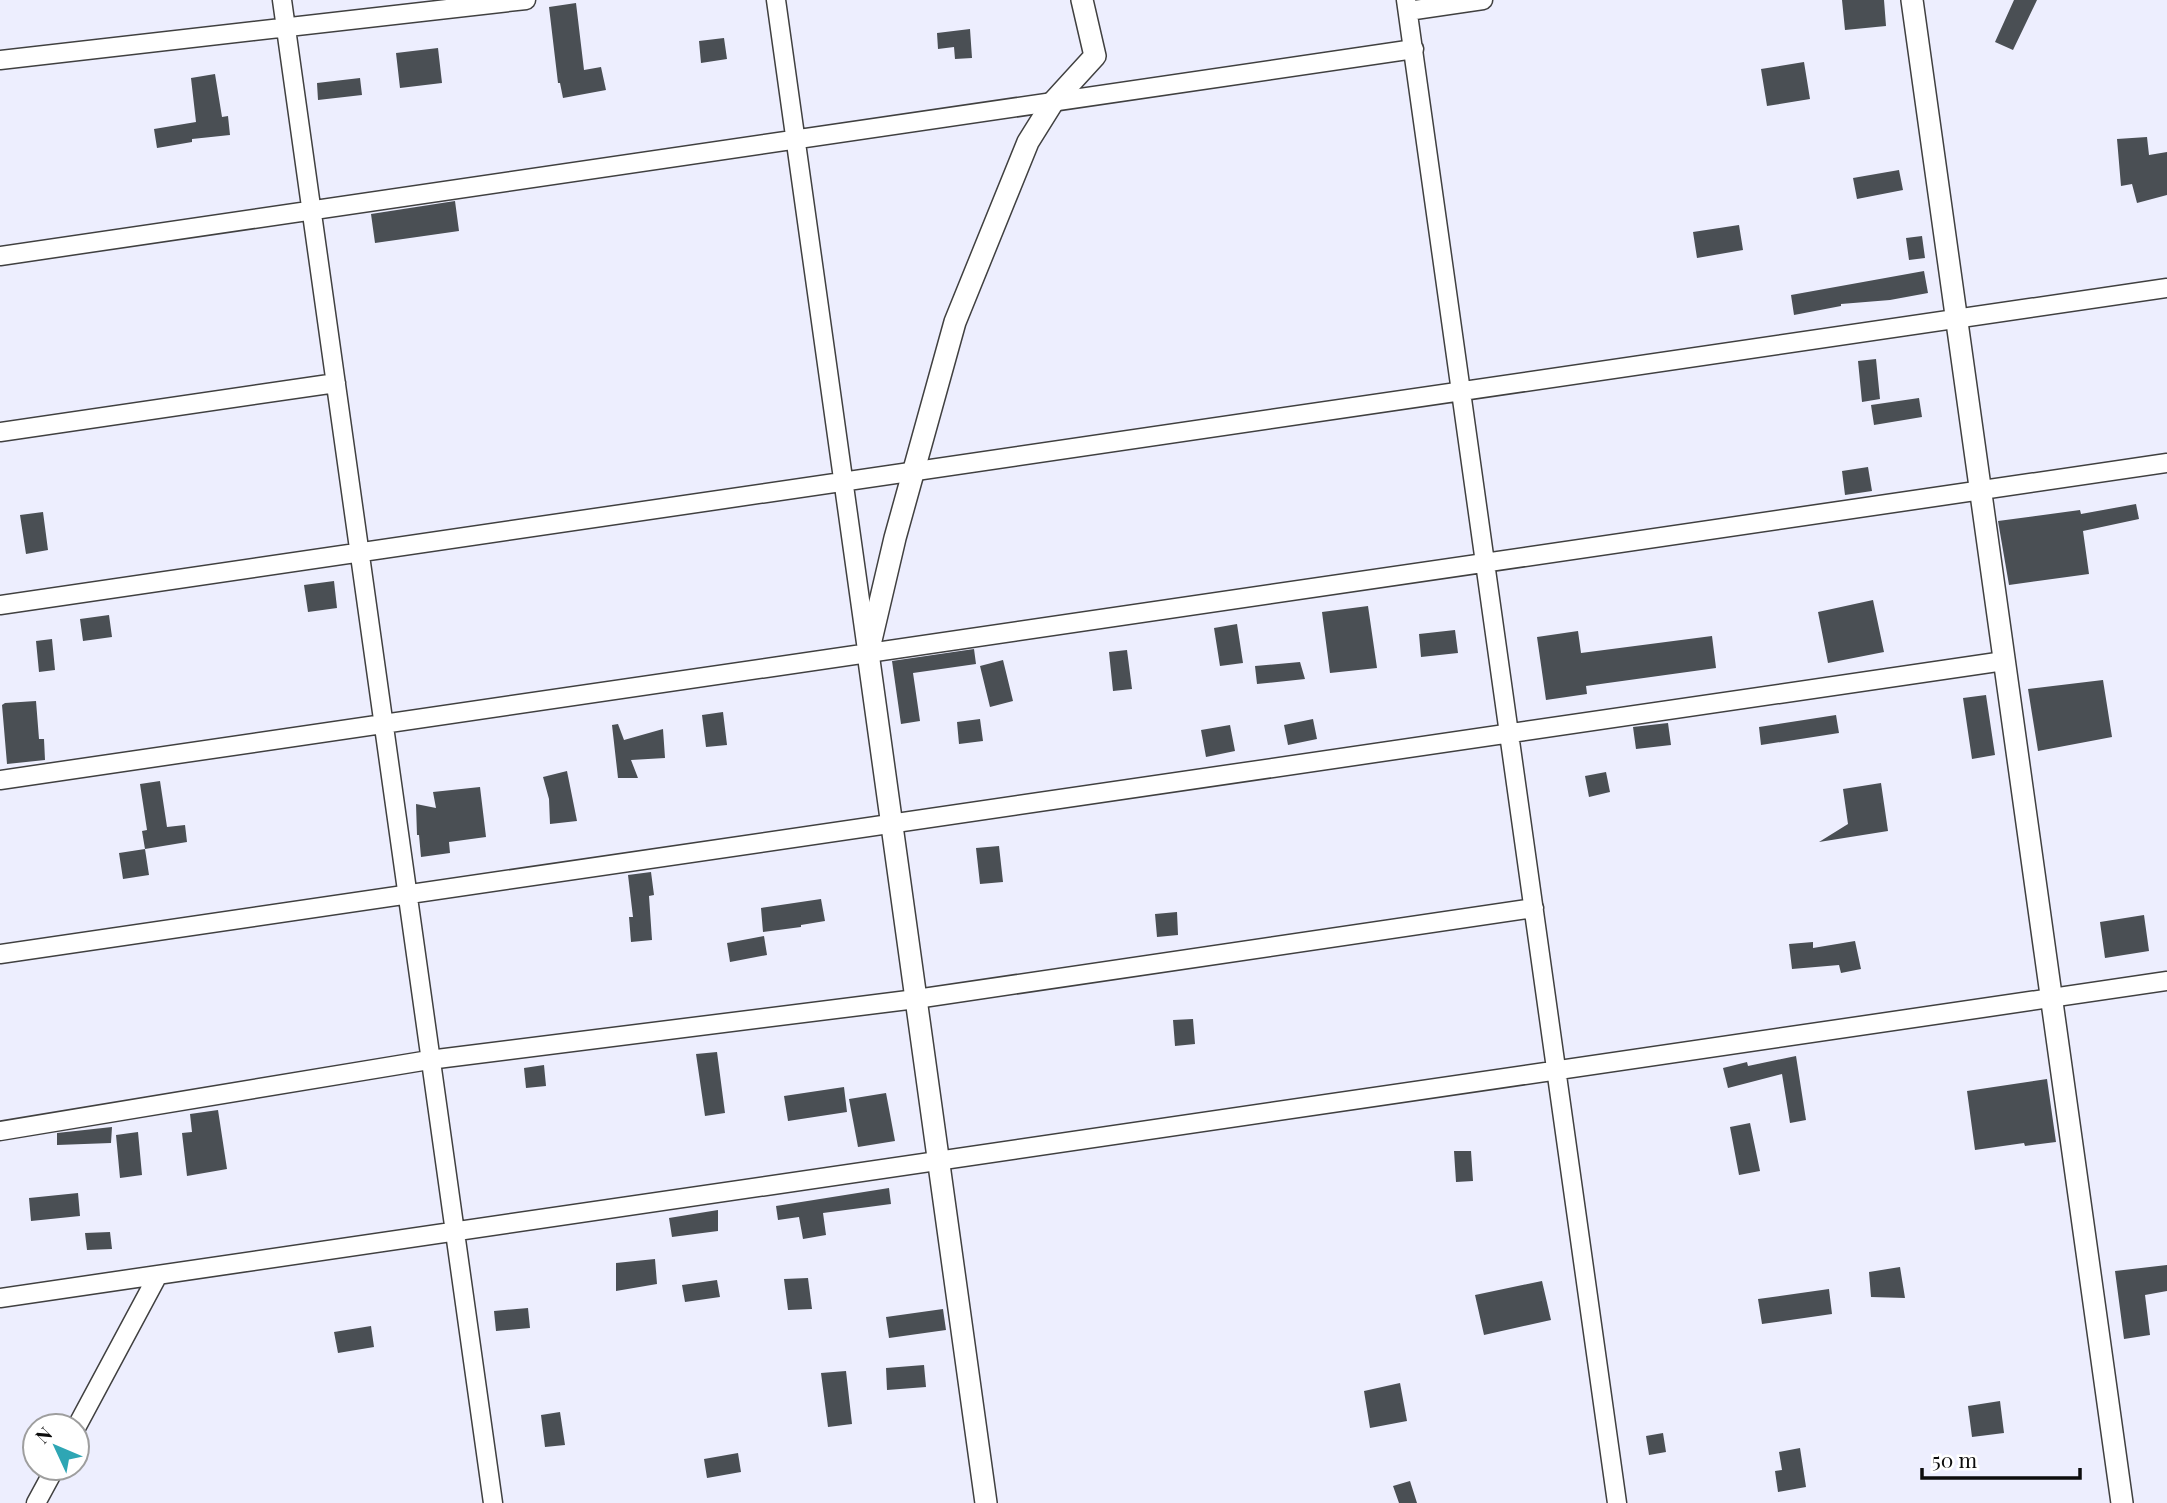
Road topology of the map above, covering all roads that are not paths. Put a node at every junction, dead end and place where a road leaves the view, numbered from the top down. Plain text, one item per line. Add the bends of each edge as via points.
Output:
1 (282, 0) edge
2 (526, 0) edge
3 (776, 0) edge
4 (1082, 0) edge
5 (1483, 0) edge
6 (1912, 0) edge
7 (1407, 6) edge
8 (286, 27) junction
9 (1413, 49) junction
10 (0, 60) edge
11 (1053, 102) junction
12 (796, 140) junction
13 (312, 211) junction
14 (0, 256) edge
15 (2167, 288) edge
16 (1956, 319) junction
17 (336, 383) junction
18 (1461, 391) junction
19 (0, 432) edge
20 (2167, 463) edge
21 (914, 472) junction
22 (844, 482) junction
23 (1980, 490) junction
24 (359, 553) junction
25 (1485, 563) junction
26 (0, 605) edge
27 (868, 653) junction
28 (2004, 661) junction
29 (383, 724) junction
30 (1509, 734) junction
31 (0, 780) edge
32 (891, 824) junction
33 (407, 895) junction
34 (1534, 908) junction
35 (0, 954) edge
36 (2167, 981) edge
37 (2051, 998) junction
38 (916, 999) junction
39 (429, 1059) junction
40 (1556, 1070) junction
41 (0, 1131) edge
42 (939, 1161) junction
43 (454, 1232) junction
44 (158, 1275) junction
45 (0, 1298) edge
46 (85, 1412) edge
47 (47, 1482) edge
48 (36, 1503) edge
49 (492, 1503) edge
50 (986, 1503) edge
51 (1617, 1503) edge
52 (2122, 1503) edge

1 - 8 street
2 - 8 street
3 - 12 street
4 - 11 street via 1095,56
5 - 7 street
6 - 16 street
7 - 9 street
8 - 10 street
8 - 13 street
9 - 11 street
9 - 18 street
11 - 12 street
11 - 21 street via 1028,142 955,321
12 - 13 street
12 - 22 street
13 - 14 street
13 - 17 street
15 - 16 street
16 - 18 street
16 - 23 street
17 - 19 street
17 - 24 street
18 - 21 street
18 - 25 street
20 - 23 street
21 - 22 street
21 - 27 street
22 - 24 street
22 - 27 street
23 - 25 street
23 - 28 street
24 - 26 street
24 - 29 street
25 - 27 street
25 - 30 street
27 - 29 street
27 - 32 street
28 - 30 street
28 - 37 street
29 - 31 street
29 - 33 street
30 - 32 street
30 - 34 street
32 - 33 street
32 - 38 street
33 - 35 street
33 - 39 street
34 - 38 street
34 - 40 street
36 - 37 street
37 - 40 street
37 - 52 street
38 - 39 street
38 - 42 street
39 - 41 street
39 - 43 street
40 - 42 street
40 - 51 street
42 - 43 street
42 - 50 street
43 - 44 street
43 - 49 street
44 - 45 street
44 - 46 street
47 - 48 street

